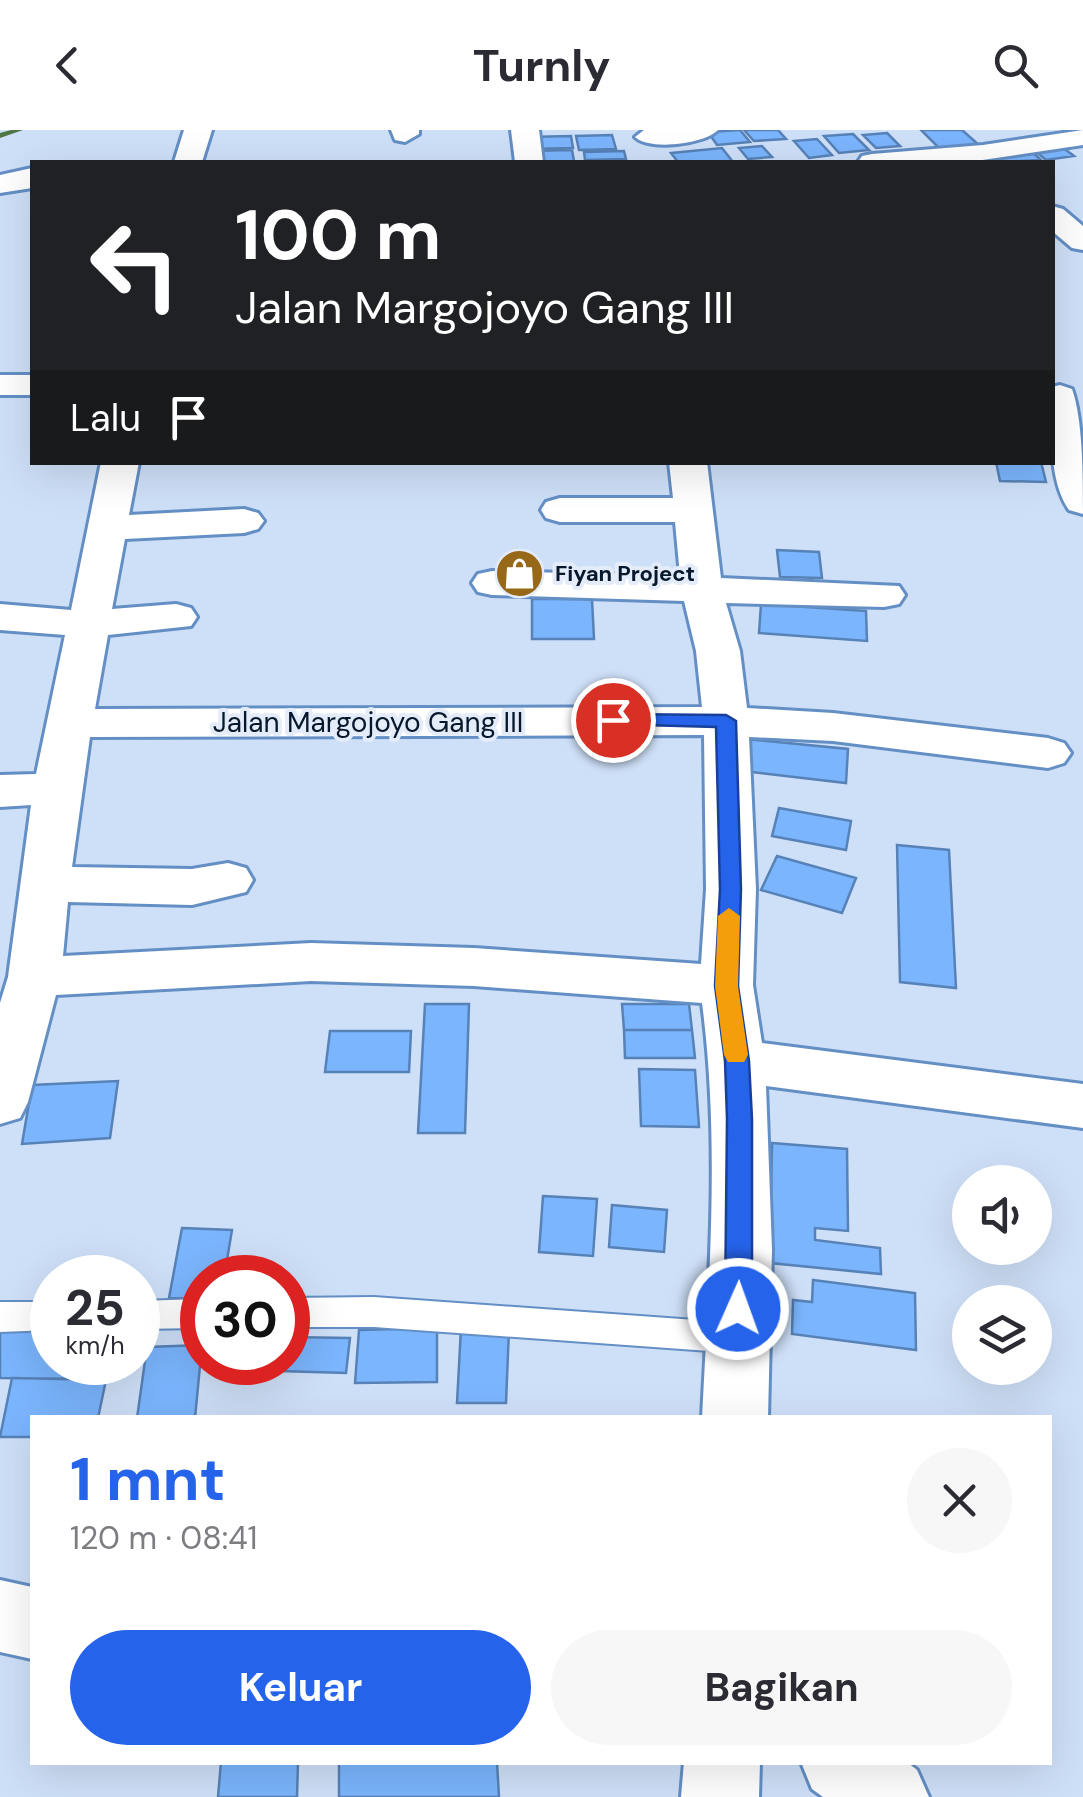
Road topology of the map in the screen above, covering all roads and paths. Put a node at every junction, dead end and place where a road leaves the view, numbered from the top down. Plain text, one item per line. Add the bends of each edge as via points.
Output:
1 (198, 130) edge
2 (525, 130) edge
3 (704, 130) edge
4 (1041, 136) edge
5 (1083, 137) edge
6 (652, 143) edge
7 (989, 158) edge
8 (189, 160) edge
9 (529, 160) edge
10 (930, 160) edge
11 (30, 178) edge
12 (0, 184) edge
13 (1083, 200) edge
14 (1055, 202) edge
15 (1055, 219) edge
16 (1078, 257) edge
17 (0, 385) edge
18 (30, 385) edge
19 (1065, 396) edge
20 (119, 465) edge
21 (691, 486) edge
22 (1083, 502) edge
23 (560, 510) dead end
24 (244, 521) dead end
25 (106, 528) junction
26 (492, 584) dead end
27 (702, 590) junction
28 (884, 595) dead end
29 (0, 617) edge
30 (176, 618) dead end
31 (88, 624) junction
32 (726, 721) junction
33 (70, 723) junction
34 (1048, 753) dead end
35 (57, 788) junction
36 (0, 792) edge
37 (228, 880) dead end
38 (43, 884) junction
39 (34, 977) junction
40 (726, 986) junction
41 (737, 1061) junction
42 (0, 1102) edge
43 (1083, 1106) edge
44 (310, 1313) edge
45 (0, 1316) edge
46 (30, 1316) edge
47 (738, 1338) junction
48 (735, 1415) edge
49 (0, 1616) edge
50 (30, 1623) edge
51 (722, 1765) edge
52 (844, 1765) edge
53 (720, 1797) edge
54 (890, 1797) edge

1 - 8 street
2 - 9 street
3 - 6 street
4 - 5 street
4 - 7 street
7 - 10 street
11 - 12 street
13 - 14 street
15 - 16 street
17 - 18 street
19 - 22 street
20 - 25 street
21 - 23 street
21 - 27 street
24 - 25 street
25 - 31 street
26 - 27 street
27 - 28 street
27 - 32 street
29 - 31 street
30 - 31 street
31 - 33 street
32 - 33 street, Jalan Margojoyo Gang III
32 - 34 street, Jalan Margojoyo Gang III
32 - 40 street
33 - 35 street
35 - 36 street
35 - 38 street
37 - 38 street via 192,887
38 - 39 street
39 - 40 street via 311,962
39 - 42 street
40 - 41 street
41 - 43 street
41 - 47 street
44 - 47 lane
45 - 46 lane
47 - 48 street
49 - 50 street
51 - 53 street
52 - 54 street

